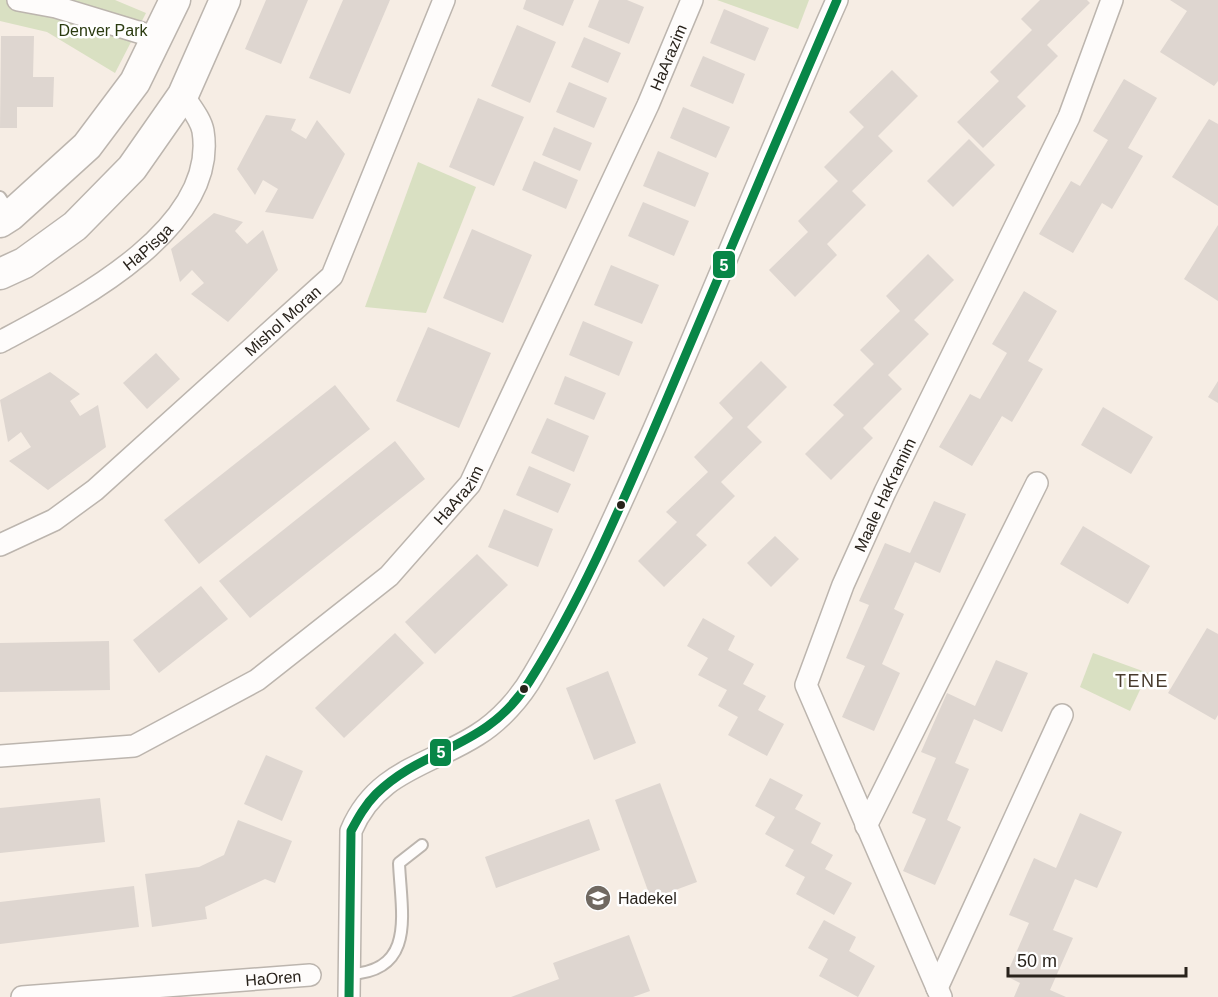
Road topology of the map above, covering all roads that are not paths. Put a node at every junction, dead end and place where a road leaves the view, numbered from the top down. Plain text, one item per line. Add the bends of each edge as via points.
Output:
1 (18, 0) edge
2 (175, 0) edge
3 (225, 0) edge
4 (444, 0) edge
5 (693, 0) edge
6 (837, 0) edge
7 (1112, 0) edge
8 (158, 38) junction
9 (183, 95) junction
10 (4, 211) edge
11 (0, 274) edge
12 (0, 342) edge
13 (1037, 483) dead end
14 (0, 545) edge
15 (1062, 715) dead end
16 (0, 756) edge
17 (866, 826) junction
18 (422, 845) dead end
19 (350, 974) junction
20 (310, 975) dead end
21 (939, 992) edge
22 (152, 993) edge
23 (22, 997) edge
24 (349, 997) edge

1 - 8 street via 56,7
2 - 8 street
3 - 9 street
4 - 14 street, Mishol Moran via 332,276 95,490 54,520
5 - 16 street, HaArazim via 648,105 470,484 389,576 257,680 134,746
6 - 19 street via 606,537 533,676 495,723 392,778 358,813 351,831
7 - 17 street, Maale HaKramim via 1068,117 885,492 843,585 806,685
8 - 10 street via 135,82 87,146
9 - 11 street via 132,168 75,226
9 - 12 street, HaPisga via 203,130 201,173 186,205 144,251 111,276
13 - 17 street
15 - 21 street
17 - 21 street, Maale HaKramim
18 - 19 lane via 399,863 402,932 395,955 367,973
19 - 24 street
20 - 22 street, HaOren
22 - 23 street, HaOren

